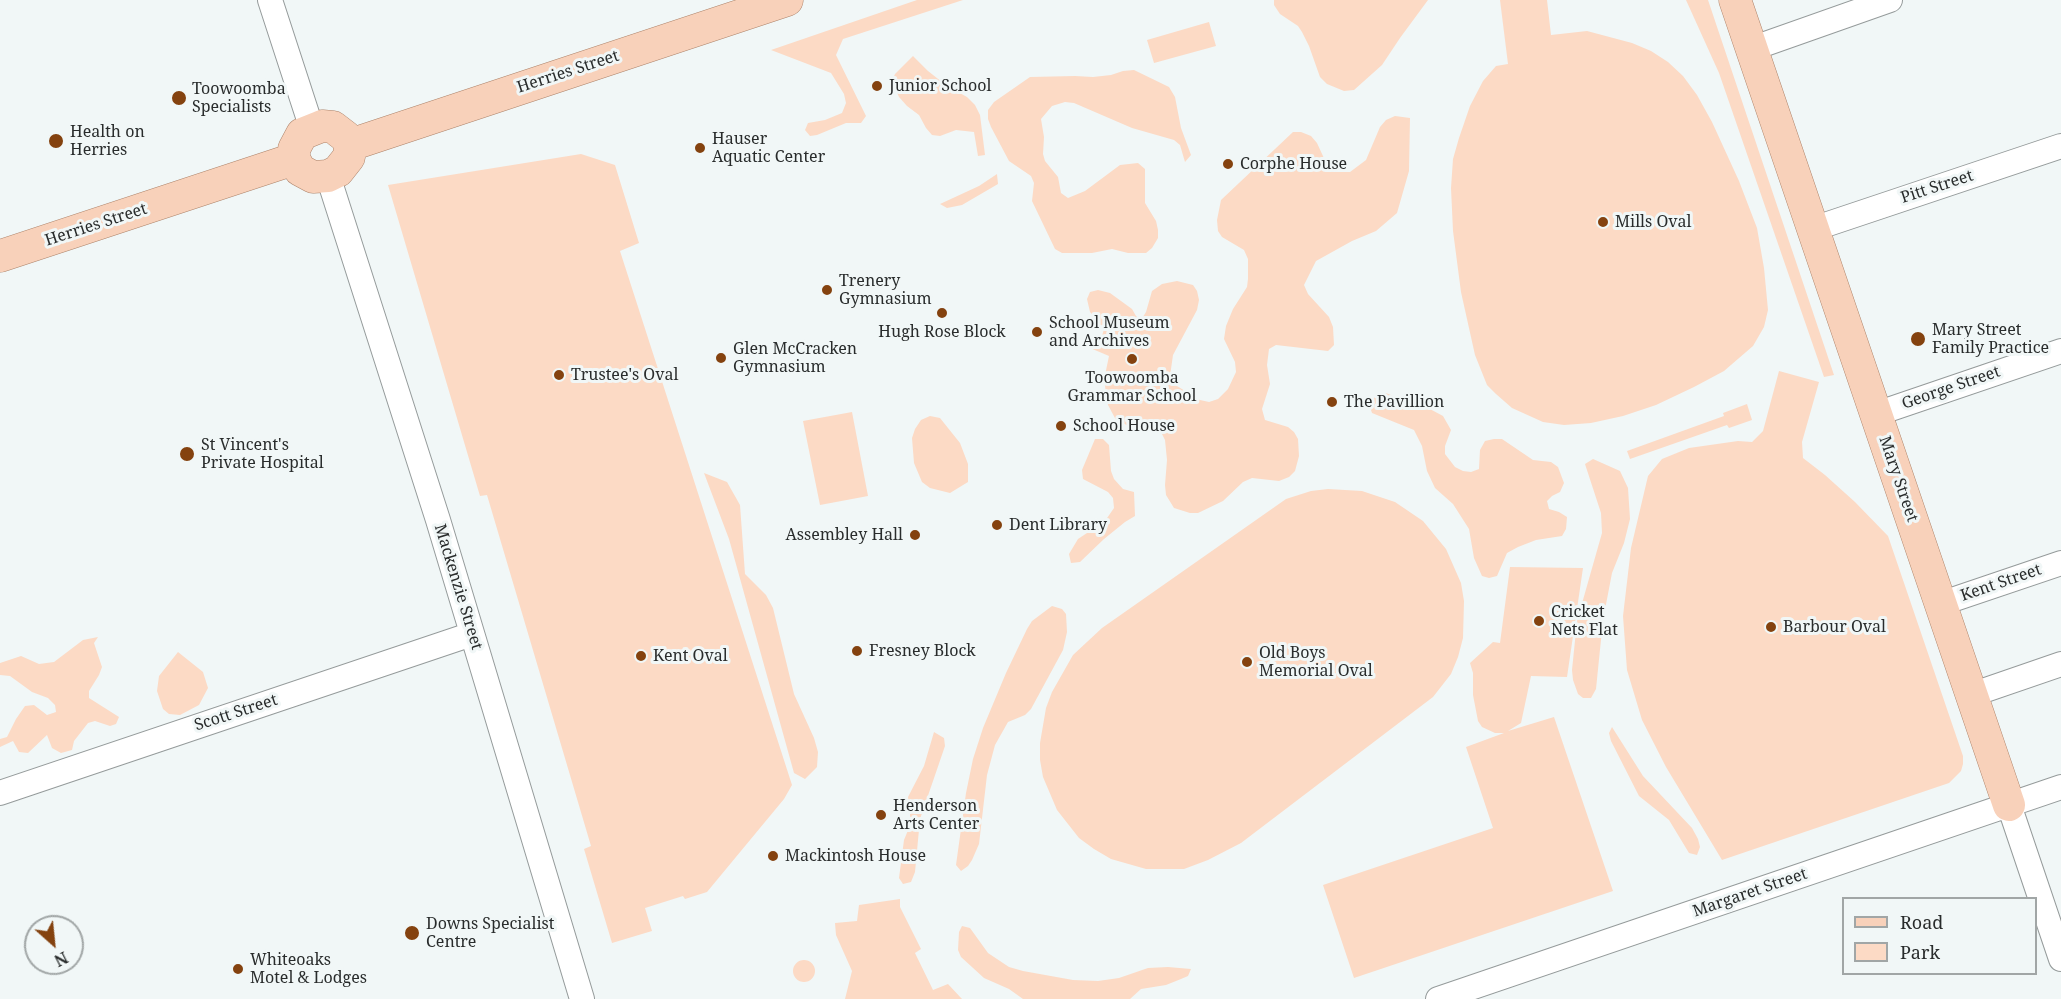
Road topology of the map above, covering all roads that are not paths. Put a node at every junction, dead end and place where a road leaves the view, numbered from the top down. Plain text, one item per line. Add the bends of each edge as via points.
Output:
1 (270, 0) edge
2 (787, 0) edge
3 (1735, 0) edge
4 (1890, 0) edge
5 (1752, 49) junction
6 (312, 129) junction
7 (350, 145) junction
8 (2061, 146) edge
9 (294, 159) junction
10 (328, 176) junction
11 (1813, 229) junction
12 (0, 256) edge
13 (2061, 351) edge
14 (1876, 414) junction
15 (2061, 563) edge
16 (1940, 604) junction
17 (472, 634) junction
18 (2061, 664) edge
19 (1971, 695) junction
20 (2061, 787) edge
21 (0, 793) edge
22 (2009, 805) junction
23 (2061, 959) edge
24 (1451, 997) edge
25 (582, 999) edge

1 - 6 street
2 - 7 main road, Herries Street
3 - 5 main road, Mary Street
4 - 5 street
5 - 11 main road, Mary Street
6 - 7 main road via 333,127
6 - 9 main road via 296,143
7 - 10 main road via 346,162
8 - 11 street, Pitt Street
9 - 10 main road via 306,175
9 - 12 main road, Herries Street
10 - 17 street, Mackenzie Street
11 - 14 main road, Mary Street
13 - 14 street, George Street
14 - 16 main road, Mary Street
15 - 16 street, Kent Street
16 - 19 main road, Mary Street
17 - 21 street, Scott Street
17 - 25 street, Mackenzie Street
18 - 19 street
19 - 22 main road, Mary Street
20 - 22 street, Margaret Street
22 - 23 street, Mary Street
22 - 24 street, Margaret Street

